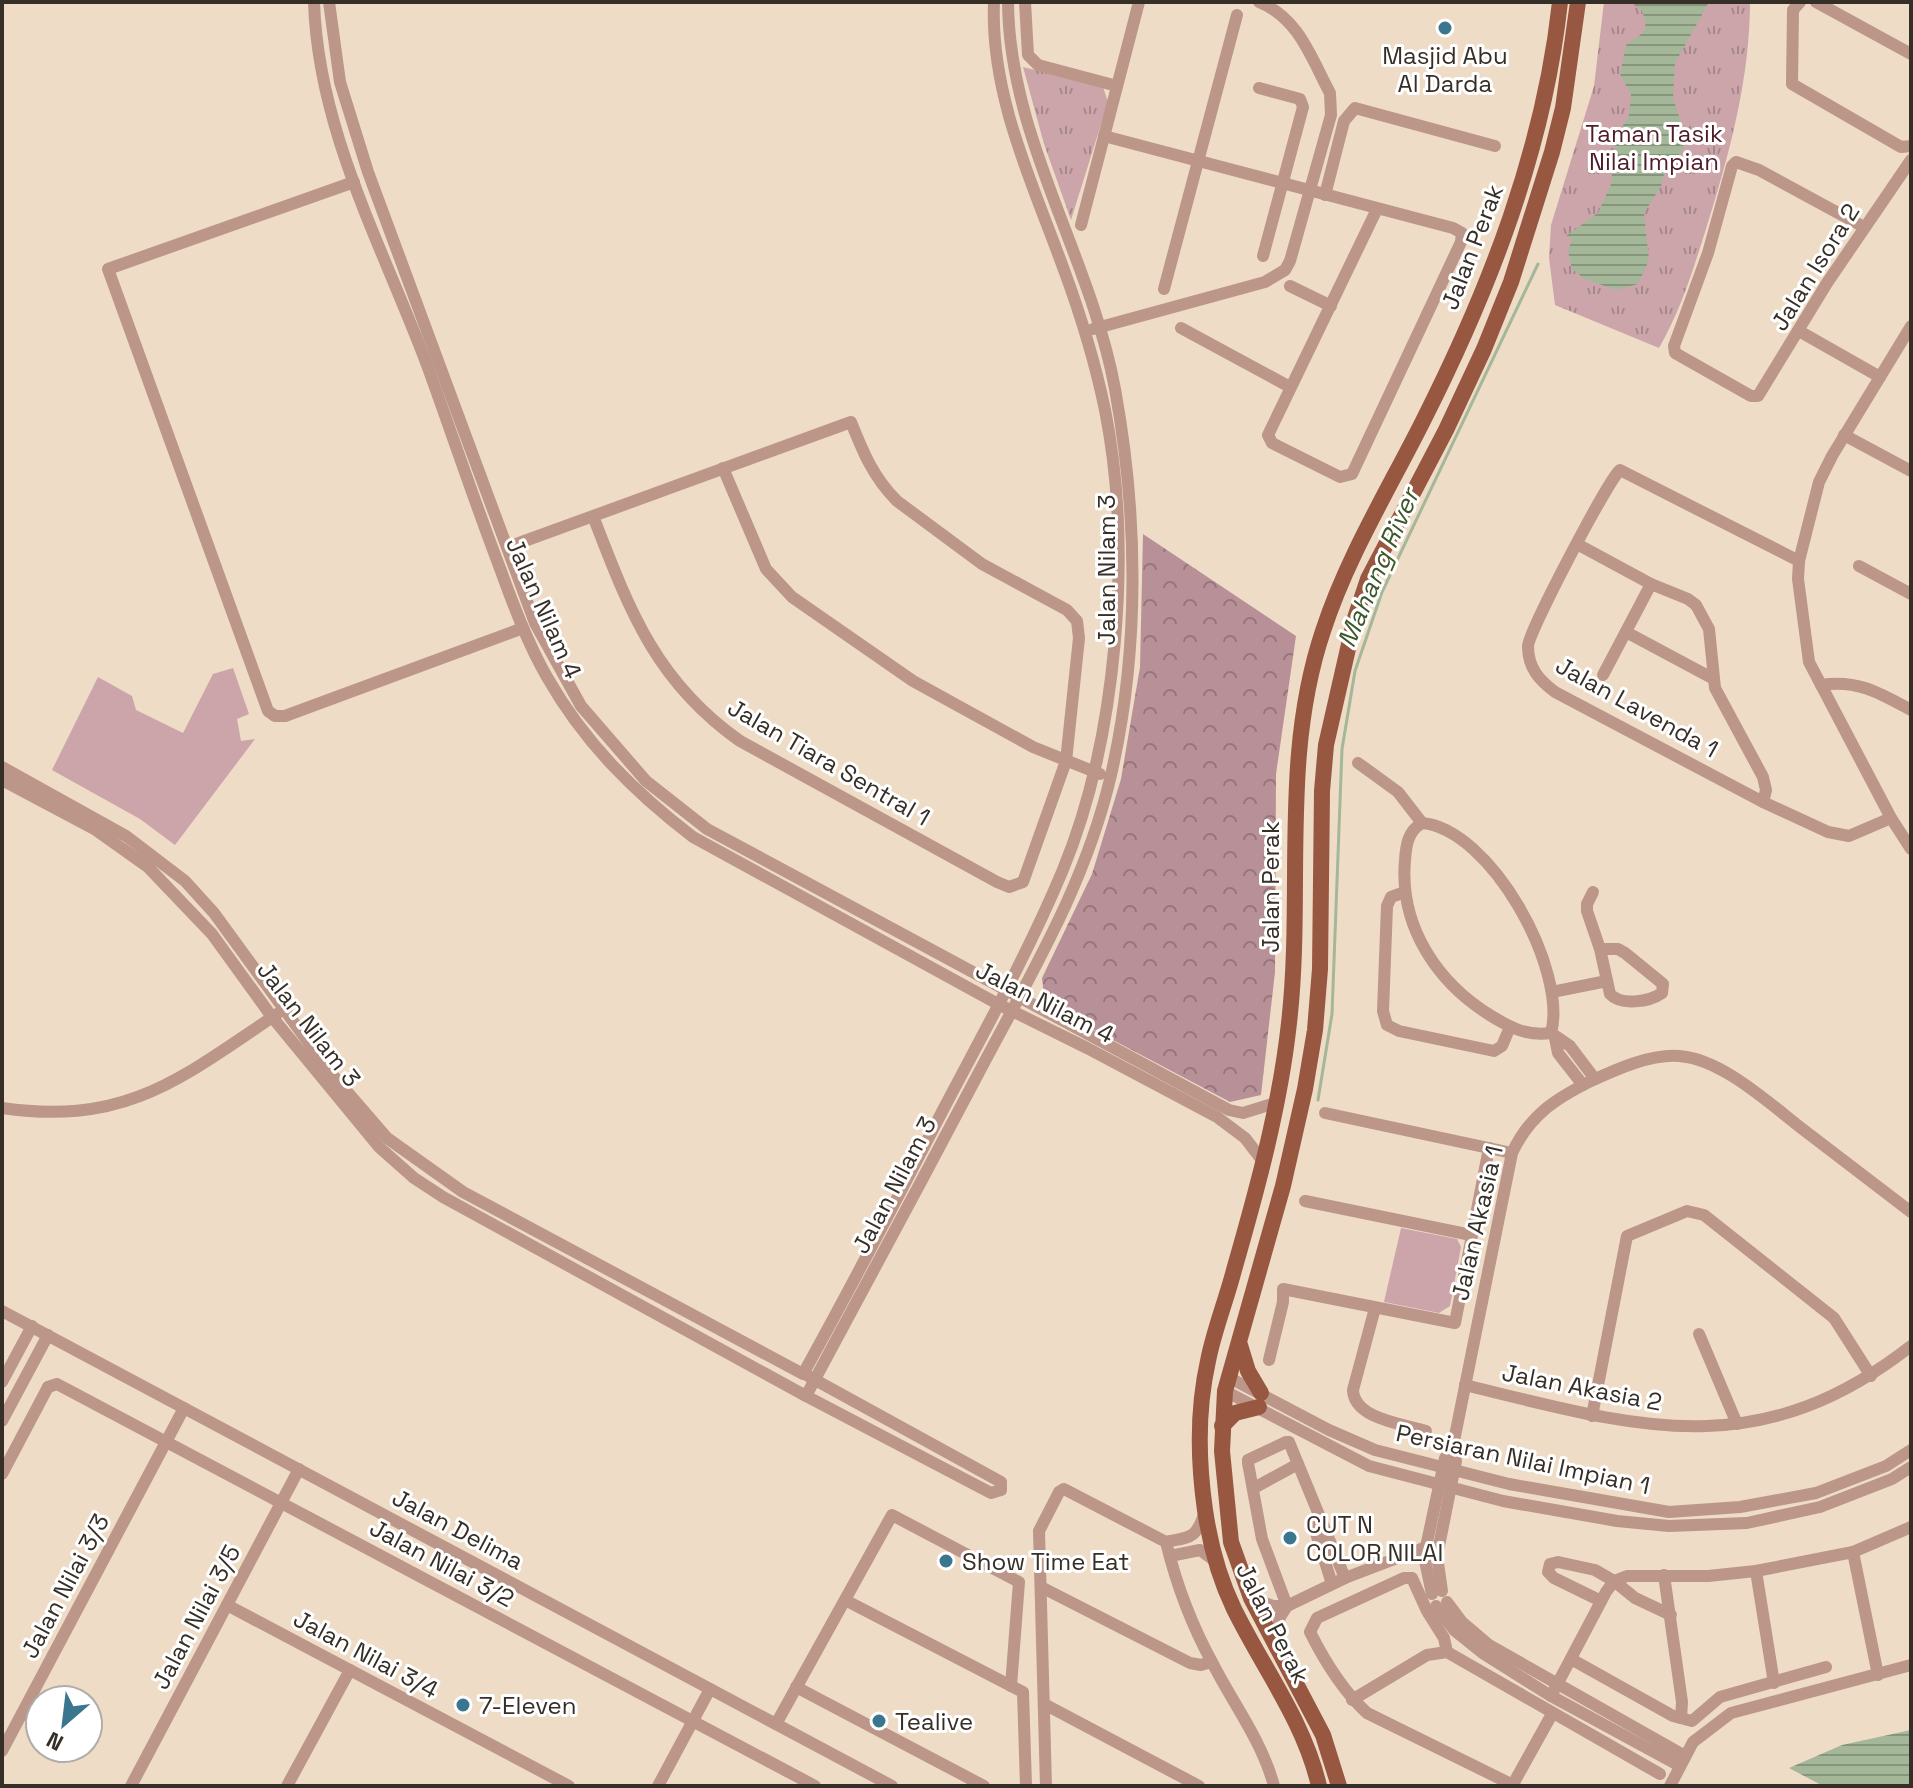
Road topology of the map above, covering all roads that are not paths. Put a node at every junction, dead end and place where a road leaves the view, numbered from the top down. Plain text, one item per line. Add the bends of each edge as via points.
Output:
1 (314, 2) edge
2 (329, 2) edge
3 (994, 2) edge
4 (1008, 2) edge
5 (1139, 2) edge
6 (1259, 2) edge
7 (1560, 2) edge
8 (1578, 2) edge
9 (1800, 2) edge
10 (1816, 2) edge
11 (1025, 7) edge
12 (1237, 15) dead end
13 (1911, 54) edge
14 (1117, 86) junction
15 (1259, 88) dead end
16 (1104, 136) junction
17 (1495, 146) dead end
18 (1911, 146) edge
19 (1911, 160) edge
20 (1198, 161) junction
21 (354, 182) junction
22 (1282, 184) junction
23 (1310, 191) junction
24 (1325, 195) junction
25 (1377, 209) junction
26 (1081, 225) dead end
27 (1864, 227) junction
28 (1263, 256) dead end
29 (1290, 286) dead end
30 (1164, 289) dead end
31 (1331, 306) junction
32 (1911, 326) edge
33 (1101, 327) junction
34 (1181, 328) dead end
35 (1084, 331) junction
36 (1799, 331) junction
37 (1880, 377) junction
38 (1290, 387) junction
39 (1844, 435) junction
40 (723, 468) junction
41 (1911, 471) edge
42 (593, 516) junction
43 (1577, 544) junction
44 (508, 547) junction
45 (1799, 561) junction
46 (1859, 566) dead end
47 (1651, 584) junction
48 (1911, 594) edge
49 (523, 628) junction
50 (1626, 632) junction
51 (1603, 675) dead end
52 (1712, 678) junction
53 (1821, 685) junction
54 (1911, 710) edge
55 (1066, 761) junction
56 (1358, 763) dead end
57 (2, 767) edge
58 (1093, 771) junction
59 (1110, 778) junction
60 (2, 780) edge
61 (1763, 802) junction
62 (1891, 818) junction
63 (1422, 823) junction
64 (1911, 849) edge
65 (1405, 892) junction
66 (1593, 892) dead end
67 (1600, 949) junction
68 (1607, 981) junction
69 (1006, 991) junction
70 (1552, 992) junction
71 (1019, 997) junction
72 (998, 1004) junction
73 (1012, 1010) junction
74 (278, 1013) junction
75 (1510, 1027) junction
76 (1553, 1036) junction
77 (1583, 1062) junction
78 (1567, 1064) junction
79 (1617, 1070) junction
80 (1595, 1079) junction
81 (1583, 1085) junction
82 (1564, 1097) junction
83 (1275, 1103) junction
84 (2, 1108) edge
85 (1325, 1113) dead end
86 (1489, 1148) junction
87 (1512, 1153) junction
88 (1262, 1160) junction
89 (1305, 1201) dead end
90 (1911, 1212) edge
91 (1471, 1235) junction
92 (1234, 1272) junction
93 (1375, 1308) junction
94 (2, 1311) edge
95 (32, 1326) junction
96 (1699, 1334) dead end
97 (48, 1335) junction
98 (1240, 1344) junction
99 (1911, 1346) edge
100 (1269, 1360) dead end
101 (10, 1366) junction
102 (26, 1375) junction
103 (1871, 1376) junction
104 (809, 1377) junction
105 (2, 1382) edge
106 (1225, 1383) junction
107 (1465, 1385) junction
108 (48, 1387) junction
109 (800, 1393) junction
110 (1260, 1400) junction
111 (184, 1408) junction
112 (1592, 1416) junction
113 (2, 1421) edge
114 (1737, 1424) junction
115 (1222, 1426) junction
116 (1426, 1431) dead end
117 (166, 1442) junction
118 (1200, 1442) junction
119 (1911, 1450) edge
120 (1298, 1464) junction
121 (1911, 1467) edge
122 (299, 1469) junction
123 (1448, 1469) junction
124 (2, 1474) edge
125 (1445, 1486) junction
126 (1254, 1488) junction
127 (281, 1503) junction
128 (1205, 1510) junction
129 (1320, 1517) junction
130 (1911, 1527) edge
131 (1166, 1542) junction
132 (1432, 1547) junction
133 (1853, 1552) junction
134 (1170, 1556) junction
135 (1215, 1561) junction
136 (1756, 1571) junction
137 (1664, 1575) junction
138 (1345, 1578) junction
139 (1614, 1581) junction
140 (1332, 1584) junction
141 (1041, 1587) junction
142 (1251, 1598) junction
143 (845, 1600) junction
144 (1601, 1601) junction
145 (227, 1605) junction
146 (1287, 1606) junction
147 (1671, 1615) junction
148 (1274, 1642) junction
149 (1447, 1652) junction
150 (1571, 1659) junction
151 (1211, 1662) junction
152 (1911, 1665) edge
153 (1826, 1667) dead end
154 (350, 1670) junction
155 (1878, 1675) junction
156 (1774, 1683) junction
157 (1011, 1686) junction
158 (796, 1687) junction
159 (710, 1689) junction
160 (1554, 1691) junction
161 (1352, 1700) junction
162 (1046, 1705) junction
163 (1552, 1714) junction
164 (1681, 1718) junction
165 (693, 1721) junction
166 (776, 1724) junction
167 (2, 1751) edge
168 (1683, 1761) junction
169 (1660, 1774) dead end
170 (131, 1786) edge
171 (287, 1786) edge
172 (569, 1786) edge
173 (658, 1786) edge
174 (815, 1786) edge
175 (892, 1786) edge
176 (984, 1786) edge
177 (1026, 1786) edge
178 (1046, 1786) edge
179 (1199, 1786) edge
180 (1274, 1786) edge
181 (1319, 1786) edge
182 (1339, 1786) edge
183 (1513, 1786) edge
184 (1670, 1786) edge

1 - 21 street, Jalan Nilam 4 via 329,109
2 - 44 street, Jalan Nilam 4 via 340,82 368,172
3 - 35 street, Jalan Nilam 3 via 1005,99
4 - 33 street, Jalan Nilam 3 via 1020,96
5 - 14 street
6 - 23 street via 1299,32 1330,93 1331,115
7 - 83 main road, Jalan Perak via 1534,147 1488,280 1347,569 1314,661 1300,729 1294,967
8 - 98 main road, Jalan Perak via 1563,108 1511,282 1446,430 1368,579 1355,618 1326,745 1315,1030 1283,1186
9 - 18 street via 1793,10 1792,84 1901,147
10 - 13 street
11 - 14 street via 1028,55 1038,65
12 - 20 street
14 - 16 street
15 - 22 street via 1300,99 1303,107
16 - 20 street
16 - 26 street
17 - 24 street via 1355,108 1344,121
19 - 27 street, Jalan Isora 2
20 - 22 street
20 - 30 street
21 - 49 street, Jalan Nilam 4
21 - 49 street via 108,269 268,711 285,716
22 - 23 street
22 - 28 street
23 - 24 street
23 - 33 street via 1294,251 1276,277
24 - 25 street
25 - 31 street
25 - 38 street via 1462,233 1352,474 1340,477 1268,440
27 - 36 street, Jalan Isora 2
27 - 36 street, Jalan Isora 2 via 1751,166 1734,163 1673,348 1756,397
29 - 31 street
31 - 38 street
32 - 37 street
33 - 35 street
33 - 59 street, Jalan Nilam 3 via 1127,462 1132,541 1127,673
34 - 38 street
35 - 58 street, Jalan Nilam 3 via 1107,424 1118,529 1118,608
36 - 37 street
37 - 39 street
39 - 41 street
39 - 45 street via 1814,495
40 - 42 street
40 - 55 street via 766,569 792,597 913,681
40 - 55 street via 851,422 867,463 897,501 982,564 1067,610 1077,621
42 - 44 street
42 - 55 street, Jalan Tiara Sentral 1 via 650,647 703,713 740,741 997,882 1014,886 1027,876
43 - 45 street, Jalan Lavenda 1 via 1623,470
43 - 47 street
43 - 61 street, Jalan Lavenda 1 via 1530,636 1537,677 1555,692
44 - 69 street, Jalan Nilam 4 via 535,623 581,706 646,781 707,829
45 - 53 street via 1807,653
46 - 48 street
47 - 50 street
47 - 52 street via 1696,605 1709,629
49 - 72 street, Jalan Nilam 4 via 546,676 603,758 663,814 721,853
50 - 51 street
50 - 52 street
52 - 61 street via 1763,777
53 - 54 street via 1854,684
53 - 62 street
55 - 58 street
56 - 63 street via 1398,792
57 - 74 street, Jalan Nilam 3 via 126,836 185,881 214,913
58 - 59 street
58 - 69 street, Jalan Nilam 3 via 1063,870
59 - 71 street, Jalan Nilam 3 via 1067,907
60 - 74 street, Jalan Nilam 3 via 96,830 148,867
61 - 62 street, Jalan Lavenda 1 via 1839,836
62 - 64 street
63 - 65 street via 1408,839
63 - 70 street via 1437,826 1466,845 1510,890 1543,959
65 - 75 street via 1412,924 1444,977 1465,998
65 - 75 street via 1391,897 1387,906 1387,1025 1494,1051
66 - 67 street via 1587,911
67 - 68 street
67 - 68 street via 1625,953 1664,990 1656,997 1623,1002 1610,994
68 - 70 street
69 - 71 street, Jalan Nilam 4
69 - 72 street, Jalan Nilam 3
70 - 76 street
71 - 73 street, Jalan Nilam 3
71 - 83 street, Jalan Nilam 4 via 1229,1110 1243,1113
72 - 73 street, Jalan Nilam 4
72 - 104 street, Jalan Nilam 3
73 - 88 street, Jalan Nilam 4 via 1217,1117 1245,1138
73 - 104 street, Jalan Nilam 3
74 - 84 street via 147,1095 67,1113
74 - 104 street, Jalan Nilam 3 via 387,1138 434,1173
74 - 109 street, Jalan Nilam 3 via 379,1147 414,1178
75 - 76 street
76 - 77 street
76 - 78 street
77 - 79 street
77 - 80 street
78 - 81 street
78 - 82 street
79 - 80 street, Jalan Akasia 1
79 - 90 street, Jalan Akasia 1 via 1665,1056 1707,1063 1740,1082
80 - 81 street, Jalan Akasia 1
81 - 82 street, Jalan Akasia 1
82 - 87 street, Jalan Akasia 1 via 1538,1113
83 - 88 main road, Jalan Perak
85 - 86 street
86 - 87 street
86 - 91 street
87 - 107 street, Jalan Akasia 1
88 - 92 main road, Jalan Perak
89 - 91 street
91 - 93 street via 1455,1323
92 - 106 main road via 1218,1354 1217,1372
92 - 118 main road, Jalan Perak via 1207,1364
93 - 100 street via 1283,1289
93 - 116 street via 1354,1399 1365,1412
94 - 95 street, Jalan Delima
95 - 97 street, Jalan Delima
95 - 101 street
96 - 114 street
97 - 102 street
97 - 111 street, Jalan Delima
98 - 106 main road, Jalan Perak
98 - 110 main road
99 - 103 street, Jalan Akasia 2
101 - 102 street, Jalan Nilai 3/2
101 - 105 street
102 - 108 street, Jalan Nilai 3/2
102 - 113 street
103 - 112 street via 1834,1318 1704,1215 1687,1211 1627,1236
103 - 114 street, Jalan Akasia 2 via 1796,1410
104 - 109 street
104 - 109 street, Jalan Nilam 3 via 1001,1482 1001,1490 991,1493
106 - 110 street, Persiaran Nilai Impian 1
106 - 115 main road, Jalan Perak
106 - 118 main road via 1211,1391
107 - 112 street, Jalan Akasia 2
107 - 123 street, Jalan Akasia 1 via 1453,1446 1456,1461
108 - 117 street, Jalan Nilai 3/2 via 57,1384
108 - 124 street
110 - 115 main road
110 - 123 street, Persiaran Nilai Impian 1 via 1375,1450
110 - 125 street, Persiaran Nilai Impian 1 via 1369,1466
111 - 117 street, Jalan Nilai 3/3
111 - 122 street, Jalan Delima
112 - 114 street, Jalan Akasia 2 via 1641,1425
115 - 142 main road, Jalan Perak via 1231,1542
117 - 127 street, Jalan Nilai 3/2
117 - 167 street, Jalan Nilai 3/3
118 - 128 main road, Jalan Perak
119 - 123 street, Persiaran Nilai Impian 1 via 1886,1466 1816,1493 1740,1507 1669,1512
120 - 126 street
120 - 126 street via 1289,1442 1248,1460
120 - 129 street
121 - 125 street, Persiaran Nilai Impian 1 via 1820,1507 1747,1523 1669,1526 1617,1521
122 - 127 street, Jalan Nilai 3/5
122 - 159 street, Jalan Delima
123 - 125 street, Jalan Akasia 1
125 - 132 street, Jalan Akasia 1
126 - 146 street via 1262,1539
127 - 145 street, Jalan Nilai 3/5
127 - 165 street, Jalan Nilai 3/2
128 - 131 street via 1197,1533
128 - 135 main road, Jalan Perak
129 - 138 street
129 - 140 street via 1314,1528
130 - 133 street
131 - 134 street
131 - 141 street via 1061,1490 1039,1531
132 - 138 street
132 - 160 street, Jalan Akasia 1 via 1425,1561 1439,1598 1469,1644
133 - 136 street
133 - 155 street
134 - 135 street via 1200,1550
134 - 151 street
135 - 181 main road, Jalan Perak via 1232,1606 1305,1742
136 - 137 street
136 - 156 street
137 - 139 street
137 - 147 street
138 - 140 street
139 - 144 street
139 - 144 street via 1583,1567 1550,1564 1548,1572 1554,1578
139 - 147 street
140 - 146 street
141 - 151 street via 1190,1663
141 - 162 street
142 - 146 street
142 - 148 main road, Jalan Perak
143 - 157 street
143 - 157 street via 892,1515 1019,1582
143 - 158 street
144 - 150 street
145 - 154 street, Jalan Nilai 3/4
145 - 170 street, Jalan Nilai 3/5
146 - 148 street
147 - 164 street
148 - 182 main road, Jalan Perak via 1323,1735
149 - 161 street via 1427,1655
149 - 161 street via 1412,1578 1317,1618 1310,1632
149 - 163 street
150 - 160 street
150 - 164 street
151 - 180 street via 1261,1747
152 - 155 street
153 - 156 street
154 - 171 street
154 - 172 street, Jalan Nilai 3/4
155 - 168 street via 1740,1708 1699,1736
156 - 164 street via 1720,1697 1692,1721
157 - 177 street via 1025,1697
158 - 166 street
158 - 176 street
159 - 165 street
159 - 166 street, Jalan Delima
160 - 168 street
161 - 183 street via 1367,1713
162 - 178 street
162 - 179 street
163 - 169 street
163 - 183 street
165 - 173 street
165 - 174 street, Jalan Nilai 3/2
166 - 175 street, Jalan Delima
168 - 184 street

